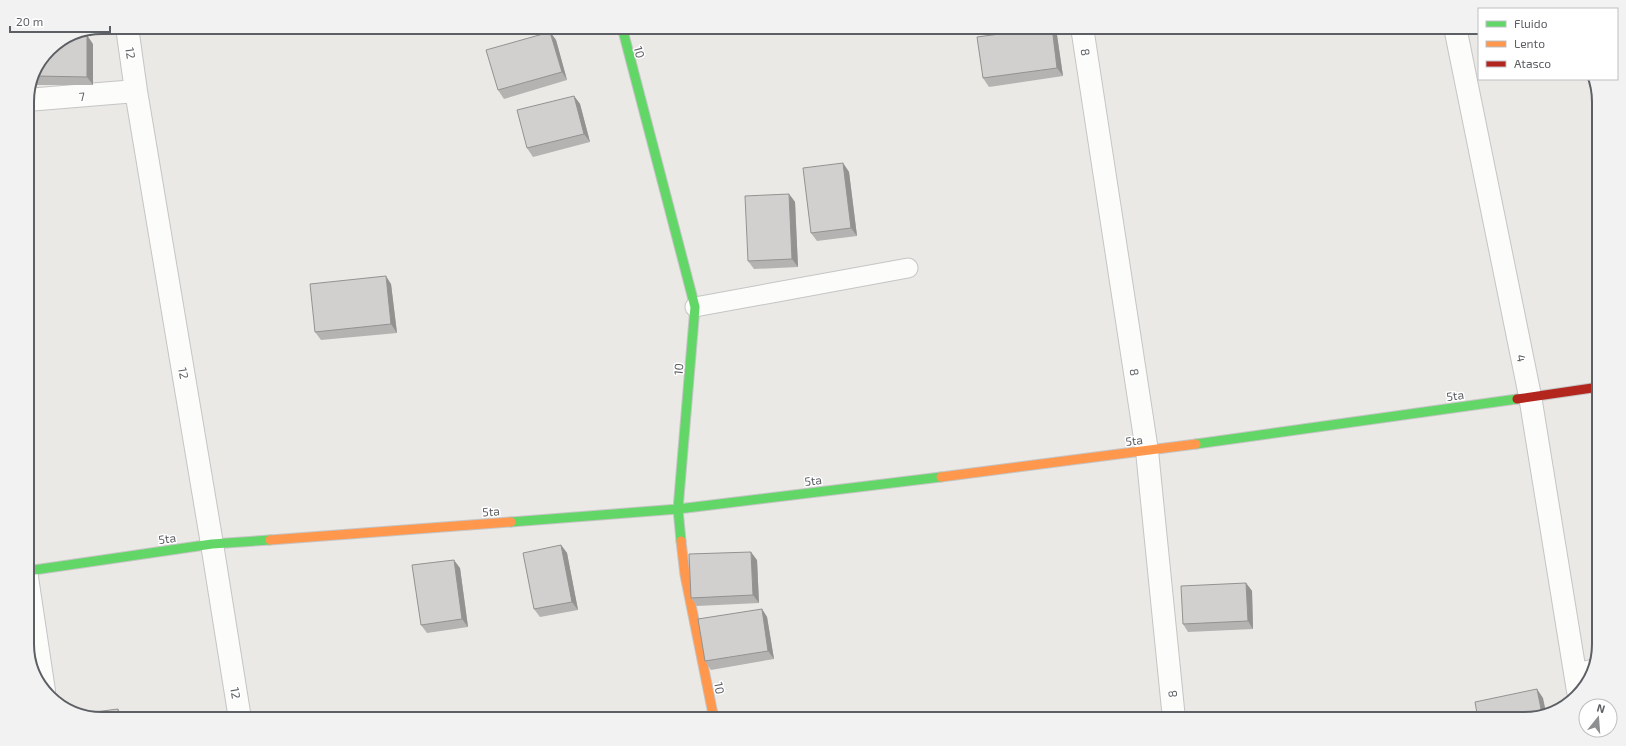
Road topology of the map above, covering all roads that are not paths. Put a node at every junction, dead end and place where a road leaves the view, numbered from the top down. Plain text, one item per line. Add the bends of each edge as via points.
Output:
1 (128, 34) edge
2 (624, 34) edge
3 (1083, 34) edge
4 (1456, 34) edge
5 (136, 91) junction
6 (34, 99) edge
7 (908, 268) dead end
8 (696, 307) junction
9 (1592, 388) edge
10 (1530, 396) junction
11 (1147, 451) junction
12 (678, 508) junction
13 (212, 544) junction
14 (34, 570) edge
15 (34, 624) edge
16 (42, 675) edge
17 (1583, 678) edge
18 (239, 712) edge
19 (713, 712) edge
20 (1173, 712) edge

1 - 5 street, 12
2 - 8 street, 10
3 - 11 street, 8
4 - 10 street, 4
5 - 6 street, 7
5 - 13 street, 12
7 - 8 lane
8 - 12 street, 10
9 - 10 street, 5ta
10 - 11 street, 5ta
10 - 17 street, 4
11 - 12 street, 5ta
11 - 20 street, 8
12 - 13 street, 5ta
12 - 19 street, 10 via 685,575
13 - 14 street, 5ta
13 - 18 street, 12
15 - 16 street

